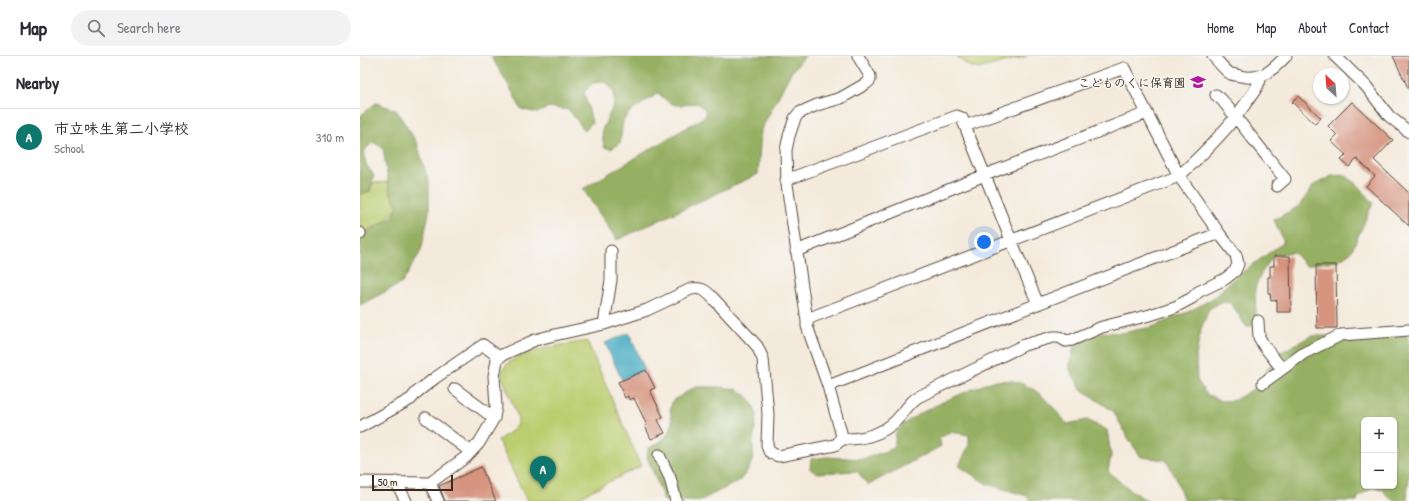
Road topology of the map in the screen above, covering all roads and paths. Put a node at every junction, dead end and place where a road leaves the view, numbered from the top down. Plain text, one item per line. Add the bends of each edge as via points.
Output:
1 (858, 56) edge
2 (1214, 56) edge
3 (1286, 56) edge
4 (1335, 56) edge
5 (1261, 76) junction
6 (1216, 95) dead end
7 (1147, 113) junction
8 (1235, 118) junction
9 (965, 126) junction
10 (1409, 132) edge
11 (985, 175) junction
12 (1179, 176) junction
13 (786, 180) junction
14 (1277, 186) dead end
15 (1219, 233) junction
16 (1011, 240) junction
17 (796, 251) junction
18 (611, 252) dead end
19 (1038, 304) junction
20 (807, 321) junction
21 (1258, 321) dead end
22 (604, 324) junction
23 (1409, 330) edge
24 (499, 357) junction
25 (1282, 369) junction
26 (1263, 383) dead end
27 (828, 386) junction
28 (456, 389) dead end
29 (426, 418) dead end
30 (494, 418) junction
31 (360, 427) edge
32 (840, 439) junction
33 (471, 452) junction
34 (659, 455) dead end
35 (360, 482) edge
36 (396, 482) junction
37 (430, 483) junction
38 (406, 501) edge
39 (438, 501) edge
40 (676, 501) edge

1 - 13 street via 870,76 867,83 841,98 806,109 795,118 788,136
2 - 5 street via 1231,74 1249,78
3 - 5 street via 1275,68
4 - 10 street via 1366,86 1389,116
5 - 8 street via 1260,82
6 - 8 street
7 - 9 street via 1124,68
7 - 11 street
7 - 12 street
8 - 12 street
8 - 14 street via 1285,179
9 - 11 street
9 - 13 street via 962,118 957,116
11 - 16 street
11 - 17 street
12 - 15 street
12 - 16 street
13 - 17 street
15 - 19 street
15 - 32 street via 1236,255 1238,264 1235,271 1225,279 1198,292 1192,298 1175,307 1102,327 1072,340 1053,337 1024,345 918,398 883,432 858,439
16 - 19 street
16 - 20 street
17 - 20 street
18 - 22 street
19 - 27 street
20 - 27 street
21 - 25 street via 1259,337
22 - 24 street via 542,338
22 - 32 street via 647,310 691,289 705,290 761,352 769,451 778,456 790,455 835,445
23 - 25 street via 1341,335 1304,353
24 - 30 street via 494,376
24 - 31 street via 483,345 435,378 410,399
25 - 26 street
27 - 32 street via 842,436
28 - 30 street
29 - 33 street
30 - 33 street
33 - 37 street
34 - 40 street via 670,478
35 - 36 street
36 - 37 street
36 - 38 street
37 - 39 street

